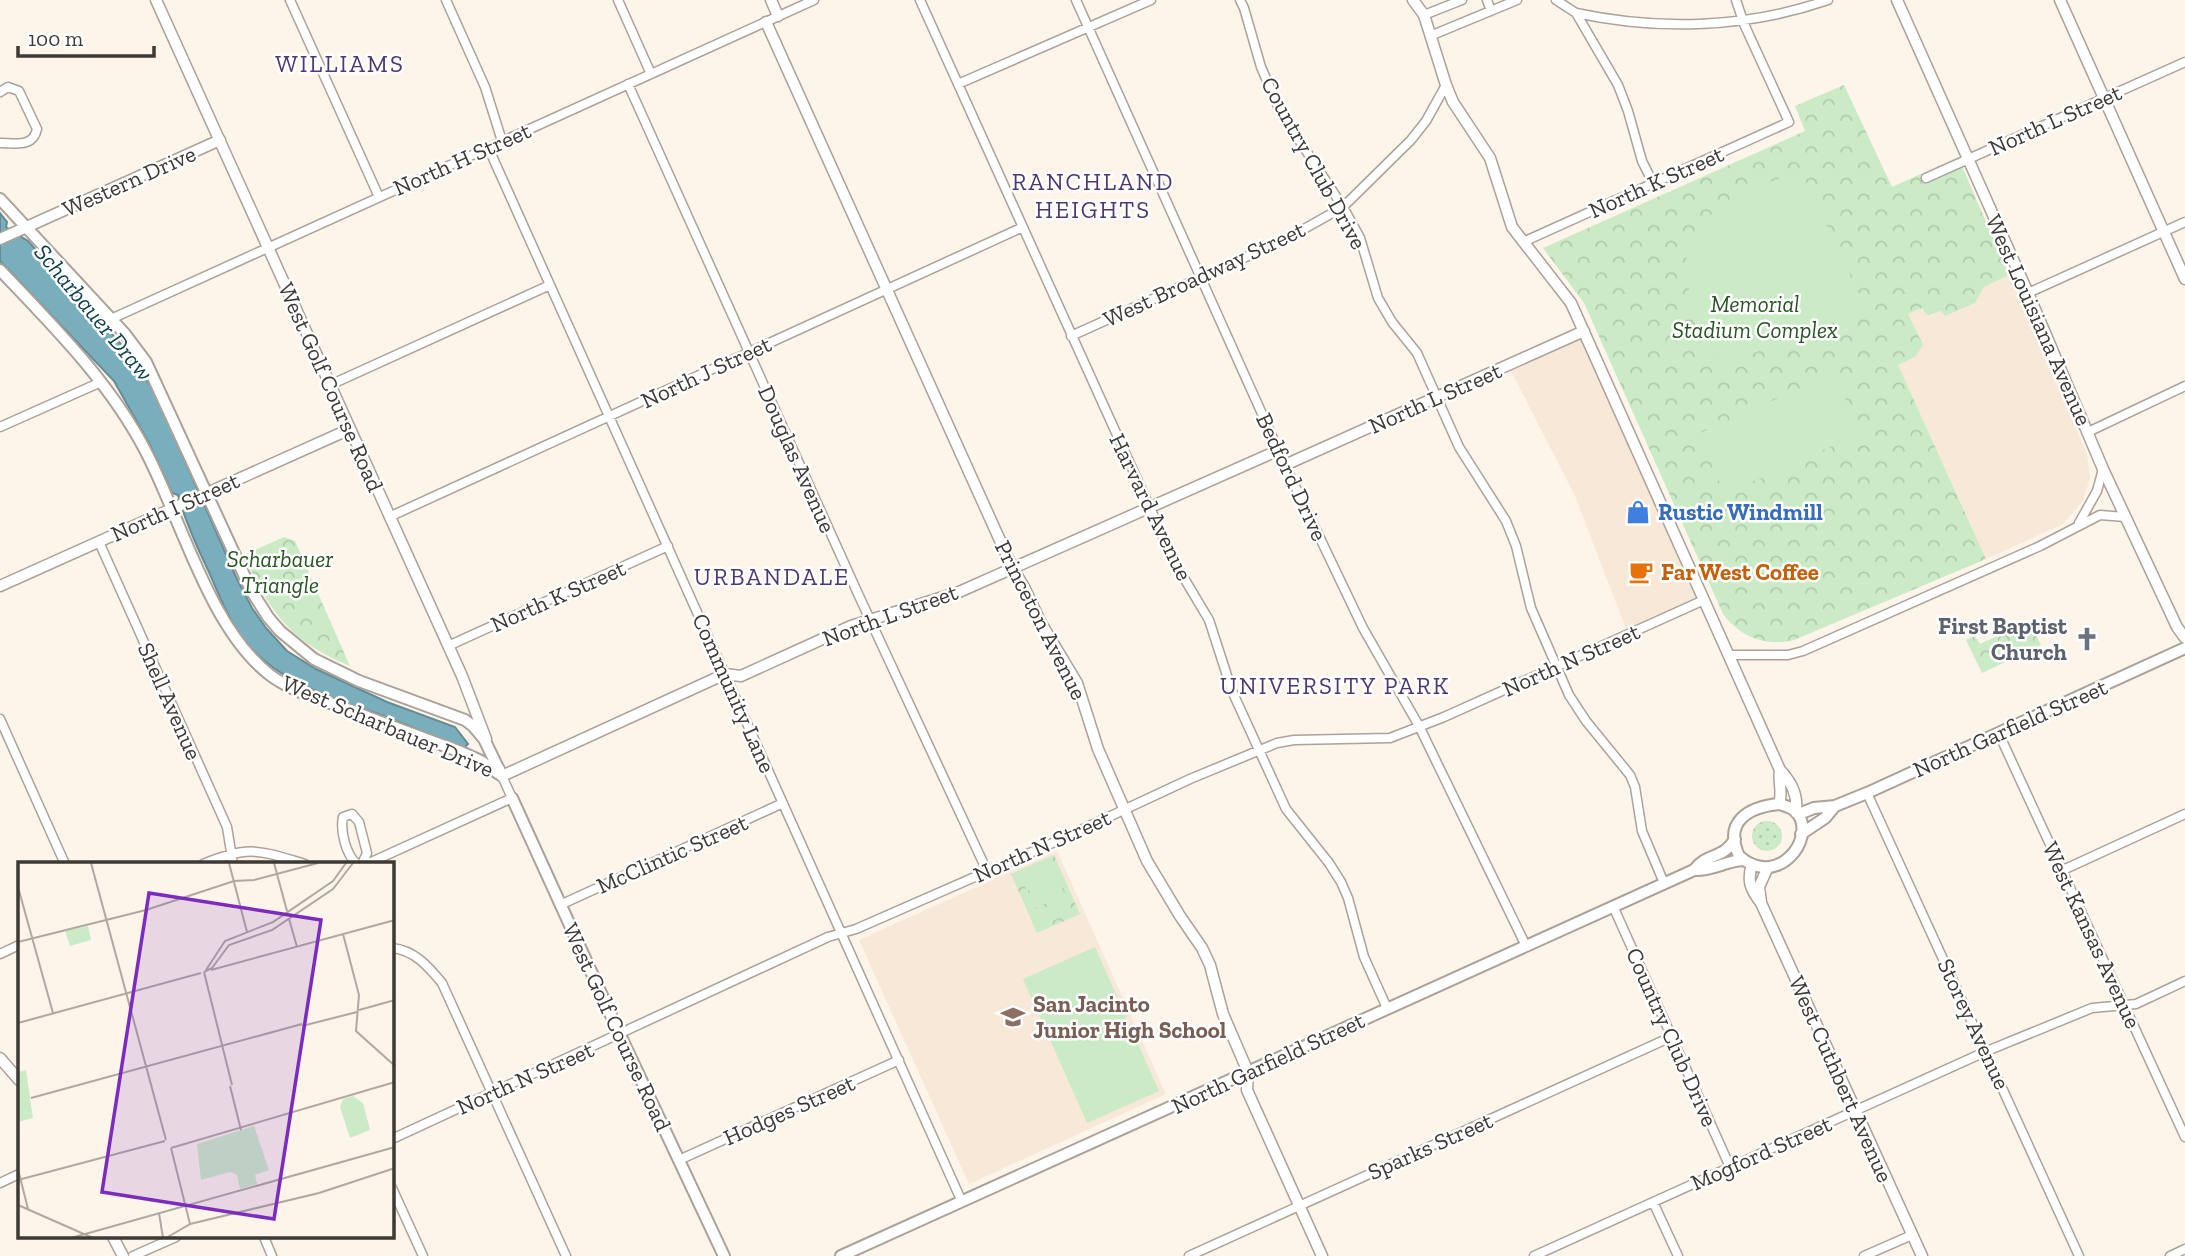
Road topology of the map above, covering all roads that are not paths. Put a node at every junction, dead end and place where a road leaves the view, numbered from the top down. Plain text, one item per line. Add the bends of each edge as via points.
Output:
1 (156, 0) edge
2 (290, 0) edge
3 (446, 0) edge
4 (618, 0) edge
5 (771, 0) edge
6 (814, 0) edge
7 (920, 0) edge
8 (1076, 0) edge
9 (1151, 0) edge
10 (1240, 0) edge
11 (1413, 0) edge
12 (1462, 0) edge
13 (1487, 0) edge
14 (1517, 0) edge
15 (1556, 0) edge
16 (1737, 0) edge
17 (1828, 0) edge
18 (1897, 0) edge
19 (2060, 0) edge
20 (1491, 11) junction
21 (1576, 13) junction
22 (778, 16) junction
23 (1424, 16) junction
24 (1742, 20) junction
25 (766, 22) junction
26 (1088, 28) junction
27 (1430, 36) junction
28 (2185, 62) edge
29 (651, 74) junction
30 (628, 84) junction
31 (958, 84) junction
32 (1446, 85) junction
33 (0, 92) edge
34 (2104, 98) junction
35 (220, 140) junction
36 (502, 141) junction
37 (0, 143) edge
38 (488, 147) junction
39 (1968, 159) junction
40 (1926, 178) dead end
41 (1653, 183) junction
42 (379, 197) junction
43 (0, 199) edge
44 (1343, 207) junction
45 (2185, 222) edge
46 (1023, 227) junction
47 (22, 229) junction
48 (2164, 231) junction
49 (0, 239) edge
50 (1523, 242) junction
51 (267, 246) junction
52 (0, 270) edge
53 (1201, 278) junction
54 (2185, 279) edge
55 (550, 285) junction
56 (886, 289) junction
57 (2028, 293) junction
58 (111, 319) junction
59 (1584, 331) junction
60 (1071, 336) junction
61 (749, 352) junction
62 (101, 382) junction
63 (330, 385) junction
64 (2185, 386) edge
65 (1437, 397) junction
66 (610, 417) junction
67 (0, 427) edge
68 (350, 429) junction
69 (2088, 432) junction
70 (1279, 450) junction
71 (1285, 465) junction
72 (2103, 469) junction
73 (204, 494) junction
74 (1149, 507) junction
75 (175, 508) junction
76 (389, 517) junction
77 (2125, 517) junction
78 (2078, 525) junction
79 (99, 542) junction
80 (668, 546) junction
81 (1012, 567) junction
82 (0, 586) edge
83 (1704, 600) junction
84 (870, 619) junction
85 (2185, 638) edge
86 (447, 646) junction
87 (2185, 648) edge
88 (1728, 655) junction
89 (1556, 666) junction
90 (725, 674) junction
91 (0, 719) edge
92 (1419, 726) junction
93 (1999, 734) junction
94 (1258, 750) junction
95 (1780, 770) junction
96 (502, 776) junction
97 (1867, 793) junction
98 (512, 798) junction
99 (783, 803) junction
100 (1779, 804) junction
101 (1835, 806) junction
102 (1124, 808) junction
103 (1798, 813) junction
104 (2185, 814) edge
105 (1801, 834) junction
106 (1735, 839) junction
107 (232, 852) junction
108 (64, 862) edge
109 (208, 862) edge
110 (233, 862) edge
111 (298, 862) edge
112 (357, 862) edge
113 (363, 862) edge
114 (367, 862) edge
115 (1748, 862) junction
116 (1767, 869) junction
117 (1694, 870) junction
118 (2063, 870) junction
119 (988, 871) junction
120 (1664, 883) junction
121 (1761, 903) junction
122 (560, 905) junction
123 (1613, 906) junction
124 (842, 933) junction
125 (18, 945) edge
126 (1526, 946) junction
127 (394, 948) edge
128 (0, 954) edge
129 (2185, 981) edge
130 (2124, 1005) junction
131 (1387, 1009) junction
132 (620, 1035) junction
133 (1671, 1037) junction
134 (1987, 1051) junction
135 (0, 1058) edge
136 (899, 1060) junction
137 (1248, 1072) junction
138 (18, 1079) edge
139 (492, 1094) junction
140 (1856, 1111) junction
141 (2185, 1137) edge
142 (394, 1138) edge
143 (679, 1160) junction
144 (1730, 1167) junction
145 (18, 1174) edge
146 (0, 1183) edge
147 (394, 1192) edge
148 (962, 1202) junction
149 (1653, 1202) junction
150 (1299, 1206) junction
151 (1912, 1234) junction
152 (114, 1238) edge
153 (174, 1238) edge
154 (264, 1238) edge
155 (2185, 1249) edge
156 (123, 1256) edge
157 (133, 1256) edge
158 (272, 1256) edge
159 (423, 1256) edge
160 (566, 1256) edge
161 (724, 1256) edge
162 (841, 1256) edge
163 (1189, 1256) edge
164 (1322, 1256) edge
165 (1534, 1256) edge
166 (1678, 1256) edge
167 (1864, 1256) edge
168 (1922, 1256) edge
169 (2079, 1256) edge
170 (2170, 1256) edge

1 - 35 street, West Golf Course Road
2 - 42 street
3 - 36 street via 485,87
4 - 29 street
5 - 22 street
6 - 22 street, North H Street
7 - 31 street, Harvard Avenue
8 - 26 street, Bedford Drive
9 - 26 street
10 - 44 street, Country Club Drive via 1280,111
11 - 23 street
12 - 23 street
13 - 20 street
14 - 20 street
15 - 21 street
16 - 24 street
17 - 24 street
18 - 39 street, West Louisiana Avenue
19 - 34 street
20 - 27 street
21 - 24 street via 1667,25
21 - 41 street via 1618,85
22 - 25 street, North H Street
23 - 27 street
24 - 41 street, North K Street via 1789,122
25 - 29 street, North H Street
25 - 56 street, Princeton Avenue
26 - 31 street
26 - 53 street, Bedford Drive
27 - 32 street
28 - 34 street, North L Street
29 - 30 street, North H Street
30 - 36 street, North H Street
30 - 61 street, Douglas Avenue
31 - 46 street, Harvard Avenue
32 - 44 street, West Broadway Street via 1411,140
32 - 50 street via 1490,158 1512,226
33 - 37 street via 8,87 19,91 37,130 29,142
34 - 39 street, North L Street
34 - 48 street
35 - 47 street, Western Drive
35 - 51 street, West Golf Course Road
36 - 38 street, North H Street
38 - 42 street, North H Street
38 - 55 street, Community Lane
39 - 40 street, North L Street
39 - 57 street, West Louisiana Avenue
41 - 50 street, North K Street
42 - 51 street, North H Street
43 - 47 main road, West Scharbauer Drive
44 - 53 street, West Broadway Street
44 - 65 street, Country Club Drive via 1360,238 1378,298 1417,352
45 - 48 street
46 - 56 street, North J Street
46 - 60 street, Harvard Avenue
47 - 49 street, Western Drive
47 - 58 main road, West Scharbauer Drive
48 - 54 street
48 - 57 street
50 - 59 street via 1572,303
51 - 58 street, North H Street
51 - 63 street, West Golf Course Road
52 - 62 main road, West Scharbauer Drive
53 - 60 street, West Broadway Street
53 - 70 street, Bedford Drive
55 - 63 street
55 - 66 street, Community Lane
56 - 61 street, North J Street
56 - 81 street, Princeton Avenue
57 - 69 street, West Louisiana Avenue
58 - 73 main road, West Scharbauer Drive via 149,367
59 - 65 street, North L Street
59 - 83 street
60 - 74 street, Harvard Avenue
61 - 66 street, North J Street
61 - 84 street, Douglas Avenue
62 - 67 street
62 - 75 main road, West Scharbauer Drive via 146,451
63 - 68 street, West Golf Course Road
64 - 69 street
65 - 71 street, North L Street
65 - 89 street, Country Club Drive via 1458,447 1506,521 1531,608
66 - 76 street, North J Street
66 - 80 street, Community Lane
68 - 73 street, North I Street
68 - 76 street, West Golf Course Road
69 - 72 street, West Louisiana Avenue
70 - 71 street, Bedford Drive
70 - 74 street, North L Street
71 - 92 street, Bedford Drive via 1363,628
72 - 77 street, West Louisiana Avenue
72 - 78 street
73 - 75 street, North I Street
73 - 96 main road, West Scharbauer Drive via 251,590 280,631 321,663 465,720 484,739
74 - 81 street, North L Street
74 - 94 street, Harvard Avenue via 1209,620 1232,691
75 - 79 street, North I Street
75 - 96 main road, West Scharbauer Drive via 220,614 256,663 296,691 461,752
76 - 86 street, West Golf Course Road
77 - 78 street via 2106,514
77 - 85 street, West Louisiana Avenue
78 - 88 street via 1803,651
79 - 82 street, North I Street
79 - 107 street, Shell Avenue via 227,827
80 - 86 street, North K Street
80 - 90 street, Community Lane
81 - 84 street, North L Street via 959,592
81 - 102 street, Princeton Avenue via 1077,683 1098,749
83 - 88 street
83 - 89 street, North N Street
84 - 90 street, North L Street via 741,676
84 - 119 street, Douglas Avenue
86 - 96 street, West Golf Course Road
87 - 93 main road, North Garfield Street
88 - 95 street
89 - 92 street, North N Street
89 - 120 street, Country Club Drive via 1586,721 1630,775 1642,831
90 - 96 street, North L Street
90 - 99 street, Community Lane
91 - 108 street
92 - 94 street, North N Street via 1390,738 1294,740
92 - 126 street, Bedford Drive
93 - 97 main road, North Garfield Street
93 - 118 street, West Kansas Avenue
94 - 102 street, North N Street
94 - 131 street, Harvard Avenue via 1286,809 1341,882 1364,957
95 - 100 street
95 - 103 street via 1798,799
96 - 98 street
97 - 101 main road, North Garfield Street
97 - 134 street, Storey Avenue
98 - 114 street
98 - 122 main road, West Golf Course Road
99 - 122 street, McClintic Street
99 - 124 street, Community Lane
100 - 103 main road
100 - 106 main road via 1748,811
101 - 103 main road
101 - 105 main road
102 - 119 street, North N Street
102 - 137 street, Princeton Avenue via 1147,861 1202,948
103 - 105 main road
104 - 118 street
105 - 116 main road via 1784,863
106 - 115 main road via 1735,848
106 - 117 main road via 1729,850
107 - 109 street
107 - 110 street, Shell Avenue
107 - 111 street via 253,850
112 - 113 street via 350,859 342,827 347,814 359,822 367,853
115 - 116 main road
115 - 117 main road
115 - 121 street, West Cuthbert Avenue via 1751,891
116 - 121 street via 1759,887
117 - 120 main road, North Garfield Street
118 - 130 street, West Kansas Avenue
119 - 124 street, North N Street
120 - 123 main road, North Garfield Street
121 - 140 street, West Cuthbert Avenue
122 - 132 main road, West Golf Course Road
123 - 126 main road, North Garfield Street
123 - 133 street, Country Club Drive
124 - 132 street, North N Street
124 - 136 street, Community Lane
125 - 128 street
126 - 131 main road, North Garfield Street
127 - 139 street via 427,964 442,983
129 - 130 street, Mogford Street
130 - 134 street, Mogford Street via 2092,1009
130 - 141 street, West Kansas Avenue
131 - 137 main road, North Garfield Street
132 - 139 street, North N Street
132 - 143 main road, West Golf Course Road
133 - 144 street, Country Club Drive
133 - 150 street, Sparks Street
134 - 140 street, Mogford Street
134 - 169 street, Storey Avenue
135 - 138 street
136 - 143 street, Hodges Street
136 - 148 street, Community Lane
137 - 148 main road, North Garfield Street
137 - 150 street, Princeton Avenue via 1247,1090
139 - 142 street, North N Street
139 - 160 street
140 - 144 street, Mogford Street
140 - 151 street, West Cuthbert Avenue
143 - 161 main road, West Golf Course Road
144 - 149 street, Mogford Street
145 - 146 street
147 - 159 street
148 - 162 main road, North Garfield Street
149 - 165 street, Mogford Street
149 - 166 street
150 - 163 street, Sparks Street
150 - 164 street, Princeton Avenue
151 - 167 street
151 - 168 street, West Cuthbert Avenue
152 - 156 street
153 - 157 street
154 - 158 street
155 - 170 street

